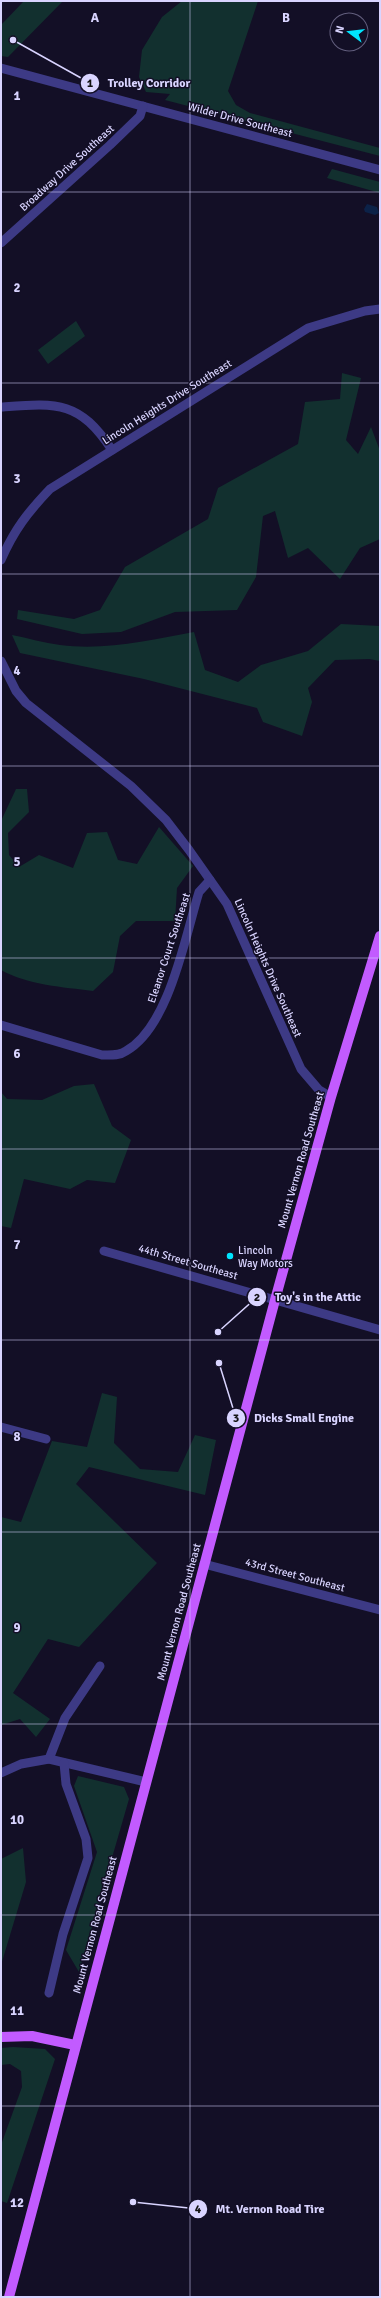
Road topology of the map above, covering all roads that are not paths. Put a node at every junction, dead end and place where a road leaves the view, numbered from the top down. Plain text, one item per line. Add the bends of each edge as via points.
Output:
1 (1, 68) edge
2 (143, 106) junction
3 (380, 170) edge
4 (1, 243) edge
5 (380, 309) edge
6 (1, 407) edge
7 (112, 450) junction
8 (1, 560) edge
9 (1, 661) edge
10 (210, 880) junction
11 (380, 936) edge
12 (1, 1024) edge
13 (332, 1097) junction
14 (104, 1251) dead end
15 (275, 1300) junction
16 (380, 1330) edge
17 (1, 1427) edge
18 (46, 1439) dead end
19 (204, 1564) junction
20 (380, 1610) edge
21 (100, 1666) dead end
22 (49, 1759) junction
23 (64, 1763) junction
24 (1, 1773) edge
25 (146, 1782) junction
26 (49, 1993) dead end
27 (1, 2037) edge
28 (75, 2045) junction
29 (9, 2297) edge

1 - 2 street, Wilder Drive Southeast
2 - 3 street, Wilder Drive Southeast
2 - 4 street, Broadway Drive Southeast via 140,116 110,145
5 - 7 street, Lincoln Heights Drive Southeast via 308,328
6 - 7 street via 48,405 69,409 86,418
7 - 8 street, Lincoln Heights Drive Southeast via 50,489 29,511 12,535
9 - 10 street, Lincoln Heights Drive Southeast via 16,691 26,703 114,771 149,803 190,850
10 - 12 street, Eleanor Court Southeast via 199,892 162,1010 145,1034 126,1051 115,1055 102,1055
10 - 13 street, Lincoln Heights Drive Southeast via 227,904 301,1069 319,1090
11 - 13 main road, Mount Vernon Road Southeast
13 - 15 main road, Mount Vernon Road Southeast
14 - 15 street, 44th Street Southeast
15 - 16 street, 44th Street Southeast
15 - 19 main road, Mount Vernon Road Southeast
17 - 18 street
19 - 20 street, 43rd Street Southeast
19 - 25 main road, Mount Vernon Road Southeast
21 - 22 street via 65,1718
22 - 23 street
22 - 24 street via 21,1764
23 - 25 street via 78,1764
23 - 26 street via 66,1784 86,1839 88,1858 63,1934
25 - 28 main road, Mount Vernon Road Southeast
27 - 28 main road via 32,2036
28 - 29 main road, Mount Vernon Road Southeast

